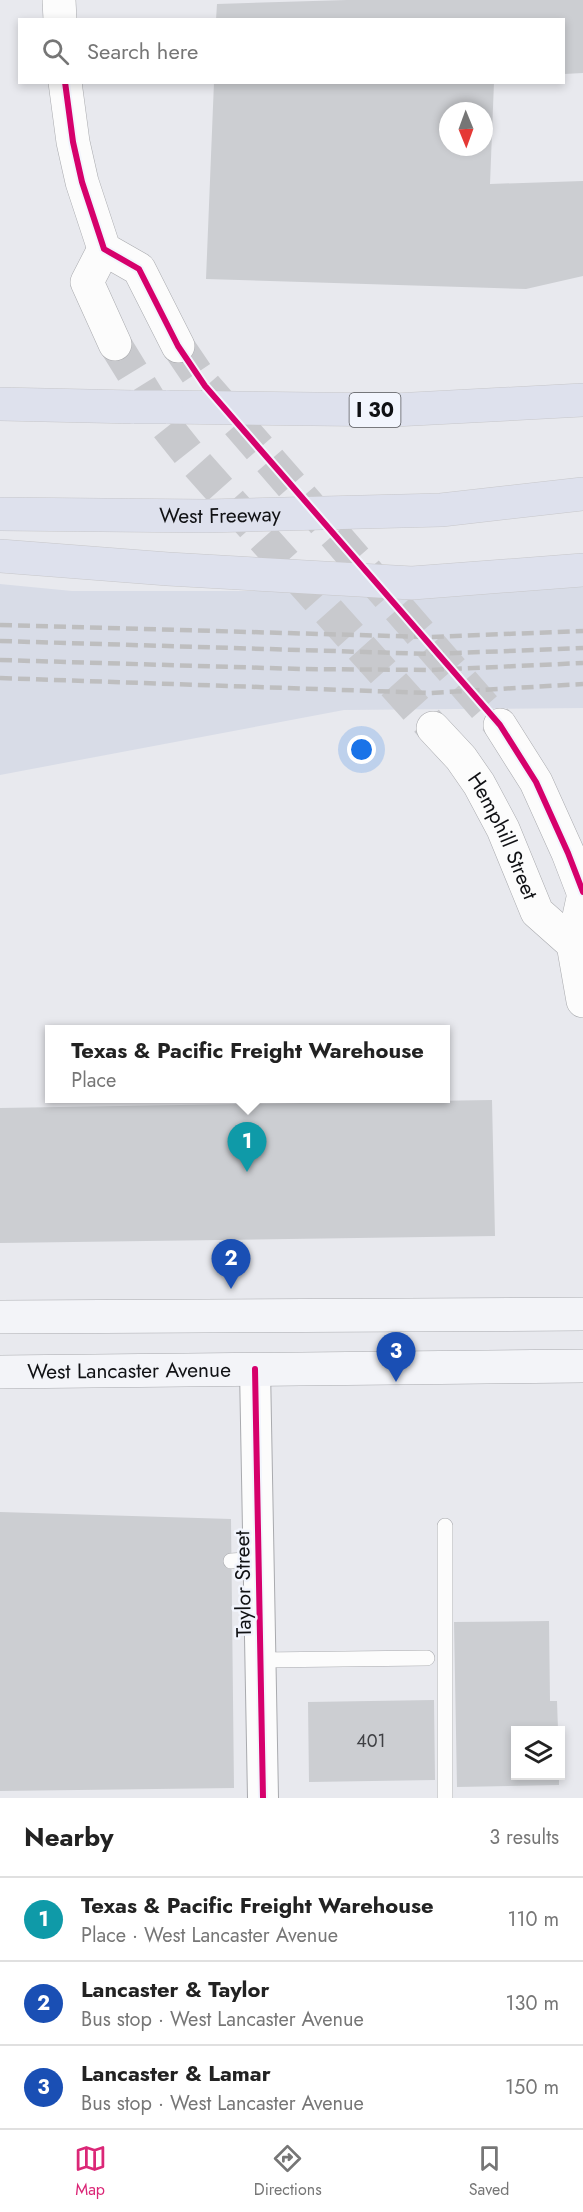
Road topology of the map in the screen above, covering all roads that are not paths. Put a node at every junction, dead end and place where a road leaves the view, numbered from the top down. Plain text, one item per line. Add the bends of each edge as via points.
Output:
1 (59, 0) edge
2 (60, 18) edge
3 (65, 84) edge
4 (104, 249) junction
5 (115, 344) tunnel mouth
6 (178, 346) tunnel mouth
7 (583, 400) edge
8 (0, 404) edge
9 (583, 494) edge
10 (0, 514) edge
11 (0, 556) edge
12 (583, 570) edge
13 (500, 725) tunnel mouth
14 (433, 728) tunnel mouth
15 (583, 892) edge
16 (583, 898) edge
17 (573, 944) junction
18 (583, 1000) edge
19 (583, 1314) edge
20 (0, 1317) edge
21 (583, 1366) edge
22 (255, 1369) junction
23 (0, 1372) edge
24 (445, 1526) dead end
25 (427, 1658) dead end
26 (261, 1660) junction
27 (263, 1798) edge
28 (445, 1798) edge

1 - 2 street
3 - 4 street via 82,183
4 - 5 street via 87,282
4 - 6 street via 139,269
7 - 8 highway, I 30, bridge via 394,410
9 - 10 highway, West Freeway via 441,510 206,516
11 - 12 highway via 412,583
13 - 15 street via 536,782
14 - 17 street, Hemphill Street via 479,784 503,829 537,912
16 - 17 street
17 - 18 street
19 - 20 main road
21 - 22 main road, West Lancaster Avenue
22 - 23 main road, West Lancaster Avenue
22 - 26 street, Taylor Street via 245,1560
24 - 28 lane
25 - 26 lane
26 - 27 street, Taylor Street

